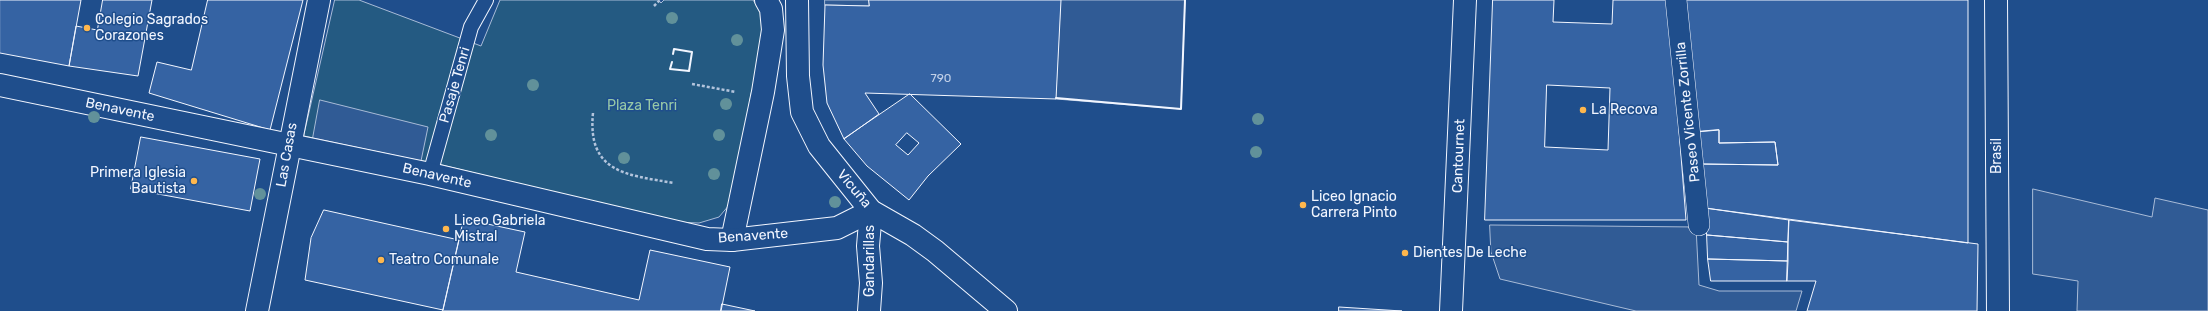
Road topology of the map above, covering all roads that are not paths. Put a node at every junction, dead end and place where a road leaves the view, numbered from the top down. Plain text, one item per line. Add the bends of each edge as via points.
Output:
1 (319, 0) edge
2 (486, 0) edge
3 (766, 0) edge
4 (1465, 0) edge
5 (1676, 0) edge
6 (1996, 0) edge
7 (797, 4) edge
8 (0, 85) edge
9 (288, 146) junction
10 (430, 174) junction
11 (871, 211) junction
12 (1699, 225) dead end
13 (732, 240) junction
14 (257, 311) edge
15 (869, 311) edge
16 (1006, 311) edge
17 (1451, 311) edge
18 (1998, 311) edge

1 - 9 street, Las Casas
2 - 10 lane, Pasaje Tenri via 471,26
3 - 13 street via 771,9 773,30 763,92
4 - 17 street, Cantournet
5 - 12 street, Paseo Vicente Zorrilla
6 - 18 street, Brasil
7 - 11 street, Vicuña via 798,76 802,112 819,146
8 - 9 street, Benavente
9 - 10 street, Benavente
9 - 14 street, Las Casas
10 - 13 street, Benavente via 673,232 707,239
11 - 13 street, Benavente via 837,228
11 - 15 street, Gandarillas via 868,246 871,283
11 - 16 street, Vicuña via 924,243

